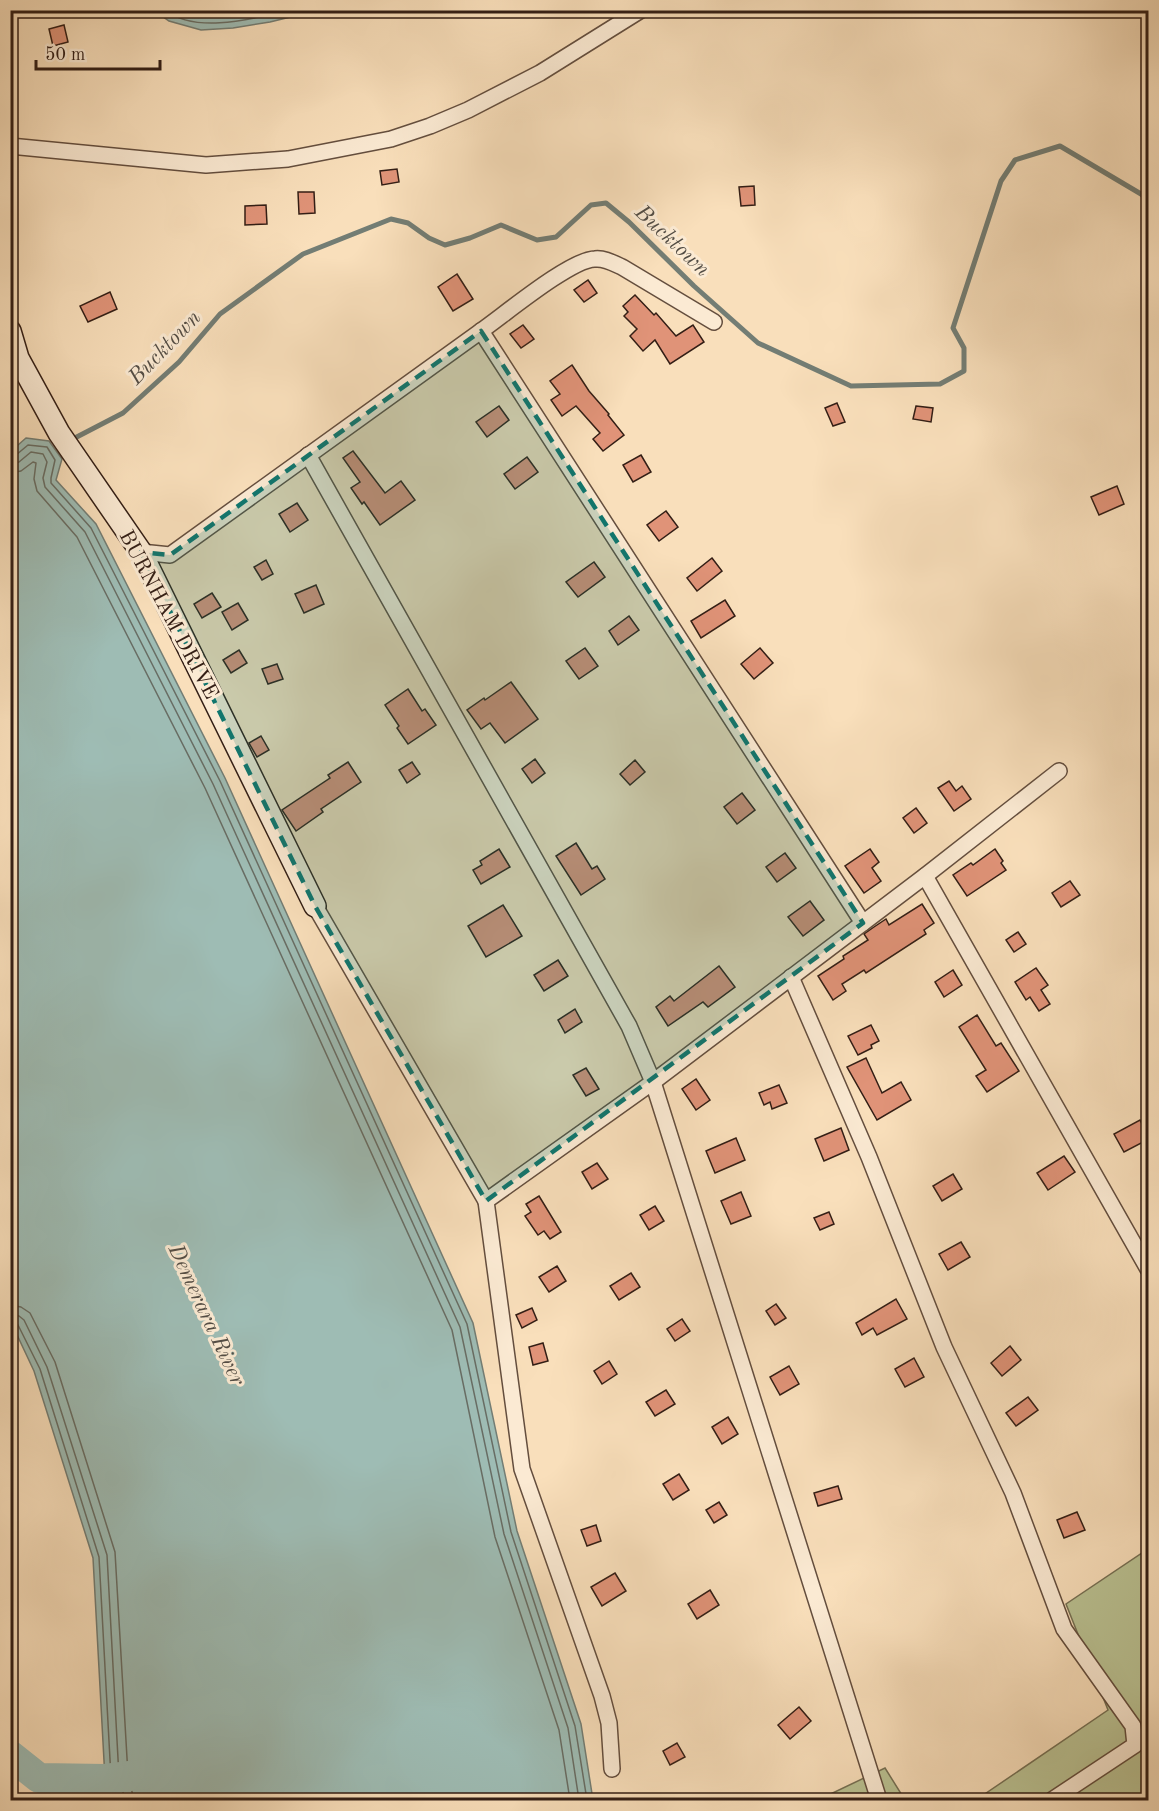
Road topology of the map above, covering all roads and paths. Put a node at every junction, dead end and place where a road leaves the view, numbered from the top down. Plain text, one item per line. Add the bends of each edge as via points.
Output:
1 (641, 10) edge
2 (10, 146) edge
3 (714, 322) dead end
4 (10, 331) edge
5 (481, 332) junction
6 (308, 455) junction
7 (141, 552) junction
8 (1059, 771) dead end
9 (925, 876) junction
10 (315, 906) joint
11 (863, 923) junction
12 (791, 977) junction
13 (653, 1082) junction
14 (486, 1201) junction
15 (1149, 1269) edge
16 (612, 1769) dead end
17 (879, 1800) edge
18 (1052, 1800) edge

1 - 2 street via 540,73 468,110 391,139 288,159 206,165
3 - 5 street via 622,267 597,258 565,271
4 - 7 street, BURNHAM DRIVE via 18,358 59,433
5 - 6 street
5 - 11 street
6 - 7 street via 170,555
6 - 13 street via 629,1026
7 - 10 street, BURNHAM DRIVE
8 - 9 street
9 - 11 street
9 - 15 street
10 - 14 street
11 - 12 street
12 - 13 street
12 - 18 street via 869,1157 944,1347 1013,1493 1064,1629 1133,1726 1135,1745
13 - 14 street
13 - 17 street
14 - 16 street via 522,1469 602,1696 609,1723

